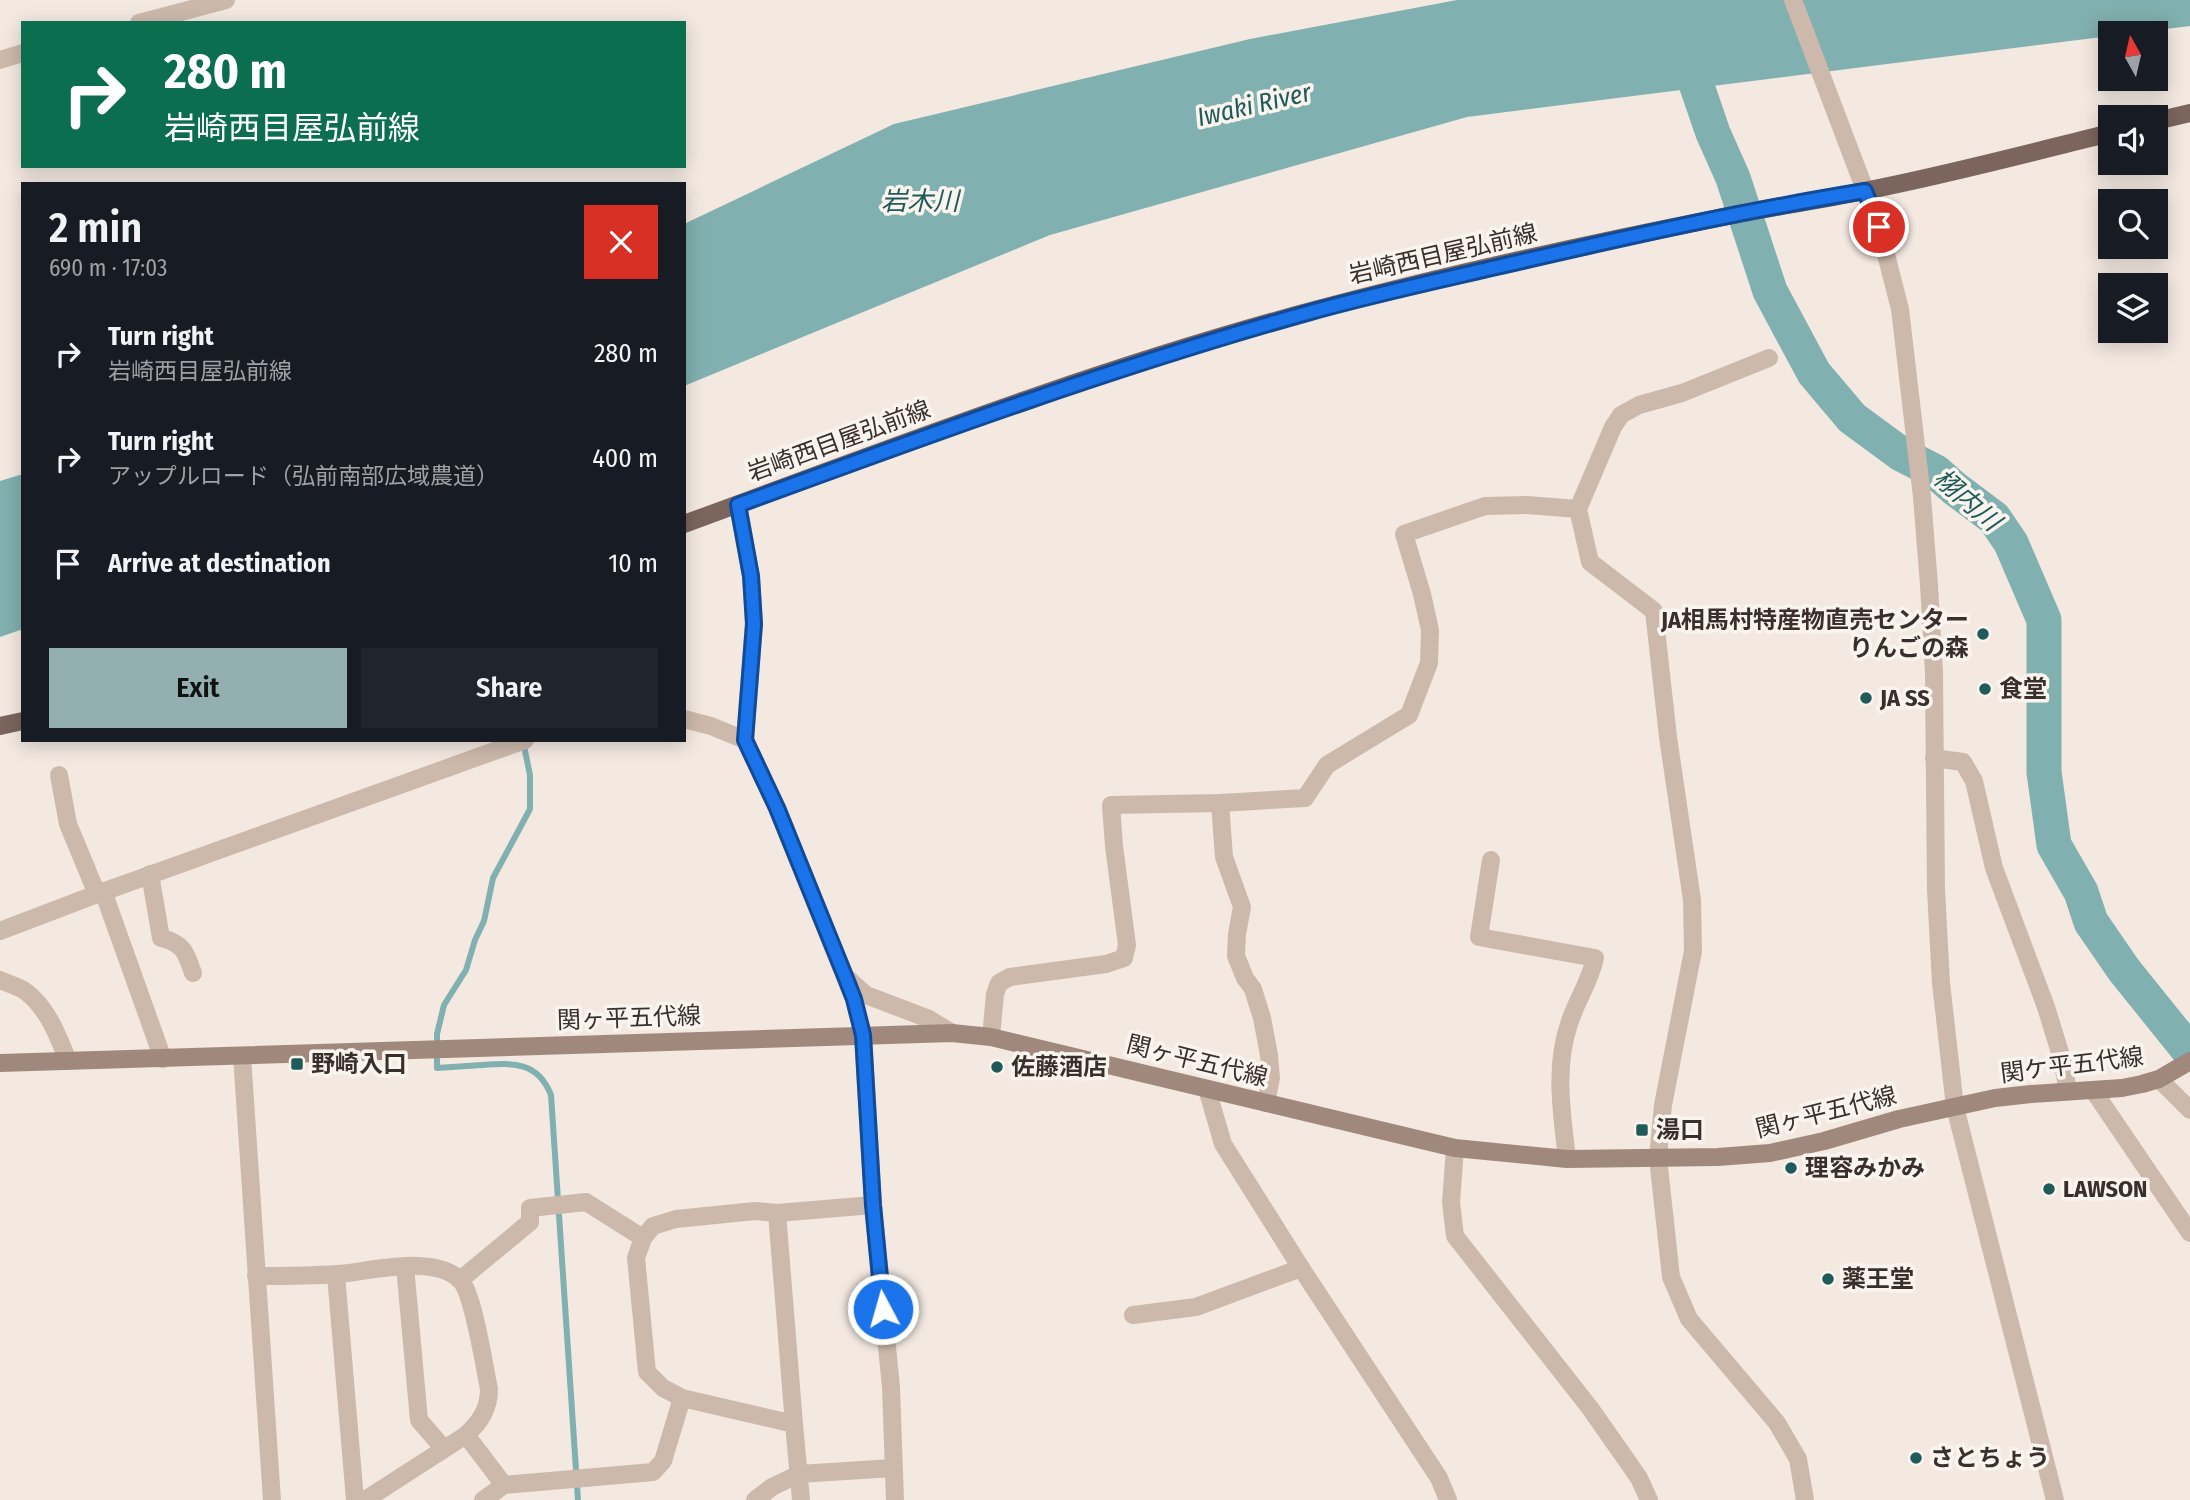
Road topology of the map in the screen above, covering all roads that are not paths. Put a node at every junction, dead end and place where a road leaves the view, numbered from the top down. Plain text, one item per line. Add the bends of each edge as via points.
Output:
1 (226, 0) edge
2 (1793, 0) edge
3 (147, 21) edge
4 (21, 54) edge
5 (0, 60) edge
6 (2190, 113) edge
7 (2168, 118) edge
8 (2098, 136) edge
9 (1865, 191) junction
10 (1769, 358) dead end
11 (738, 505) junction
12 (1578, 509) junction
13 (686, 523) edge
14 (686, 720) edge
15 (21, 721) edge
16 (0, 726) edge
17 (745, 740) junction
18 (516, 743) edge
19 (1934, 758) junction
20 (59, 775) dead end
21 (1220, 803) junction
22 (1491, 860) dead end
23 (150, 874) junction
24 (100, 892) junction
25 (0, 931) edge
26 (193, 973) dead end
27 (845, 976) junction
28 (0, 980) edge
29 (952, 1033) junction
30 (863, 1035) junction
31 (991, 1037) junction
32 (242, 1056) junction
33 (163, 1059) junction
34 (68, 1061) junction
35 (2190, 1061) edge
36 (0, 1063) edge
37 (2163, 1076) junction
38 (1207, 1089) junction
39 (2093, 1090) junction
40 (2068, 1091) junction
41 (1266, 1103) junction
42 (1955, 1107) junction
43 (2190, 1110) edge
44 (1455, 1148) junction
45 (1658, 1158) junction
46 (1567, 1159) junction
47 (873, 1205) junction
48 (777, 1213) junction
49 (2190, 1233) edge
50 (643, 1238) junction
51 (405, 1266) junction
52 (1301, 1268) junction
53 (336, 1275) junction
54 (257, 1276) junction
55 (460, 1280) junction
56 (1133, 1315) dead end
57 (682, 1398) junction
58 (794, 1424) junction
59 (466, 1435) junction
60 (444, 1449) junction
61 (893, 1468) junction
62 (799, 1474) junction
63 (504, 1485) junction
64 (272, 1500) edge
65 (355, 1500) edge
66 (365, 1500) edge
67 (483, 1500) edge
68 (755, 1500) edge
69 (801, 1500) edge
70 (895, 1500) edge
71 (1448, 1500) edge
72 (1650, 1500) edge
73 (1805, 1500) edge
74 (2055, 1500) edge

1 - 3 street
2 - 9 street
4 - 5 street
6 - 7 main road
8 - 9 main road, 岩崎西目屋弘前線
9 - 11 main road, 岩崎西目屋弘前線 via 1715,218 1390,291 1218,338 921,437
9 - 19 street via 1896,288 1910,394 1934,673
10 - 12 street via 1621,415
11 - 13 main road, 岩崎西目屋弘前線
11 - 17 street via 754,624
12 - 21 street via 1485,506 1404,534 1430,630 1429,663 1409,715 1326,765 1306,798
12 - 45 street via 1590,562 1654,611 1692,900 1693,951 1663,1105
14 - 17 street
15 - 16 main road
17 - 27 street
18 - 23 street
19 - 40 street via 1963,762 1974,780 1994,868 2046,1007
19 - 42 street via 1941,983
20 - 24 street via 68,824
21 - 31 street via 1111,805 1124,958 1010,977 999,983
21 - 41 street via 1224,857 1242,907 1236,956 1253,989 1269,1055
22 - 46 street via 1479,937 1595,958 1560,1058
23 - 24 street
23 - 26 street via 161,938 174,941 187,953
24 - 25 street
24 - 33 street
27 - 29 street via 866,995
27 - 30 street
28 - 34 street via 24,990 41,1006
29 - 30 main road, 関ヶ平五代線
29 - 31 main road, 関ヶ平五代線
30 - 32 main road, 関ヶ平五代線
30 - 47 street
31 - 38 main road, 関ヶ平五代線
32 - 33 main road, 関ヶ平五代線
32 - 54 street
33 - 34 main road, 関ヶ平五代線
34 - 36 main road, 関ヶ平五代線
35 - 37 main road, 関ケ平五代線
37 - 39 main road, 関ケ平五代線 via 2122,1088
37 - 43 street
38 - 41 main road, 関ヶ平五代線
38 - 52 street via 1223,1144
39 - 40 main road, 関ケ平五代線
39 - 49 street
40 - 42 main road, 関ケ平五代線
41 - 44 main road, 関ヶ平五代線
42 - 45 main road, 関ヶ平五代線 via 1770,1153
42 - 74 street
44 - 46 main road, 関ヶ平五代線
44 - 72 street via 1451,1202 1455,1236 1590,1408
45 - 46 main road, 関ヶ平五代線
45 - 73 street via 1671,1277 1689,1320 1777,1423 1798,1459
47 - 48 street
47 - 61 street via 891,1387
48 - 50 street via 676,1219 653,1226
48 - 58 street
50 - 55 street via 586,1202 530,1208 530,1222
50 - 57 street via 636,1258 647,1372
51 - 53 street
51 - 55 street via 427,1266
51 - 60 street via 419,1420
52 - 56 street via 1196,1307
52 - 71 street via 1439,1478
53 - 54 street
53 - 65 street
54 - 64 street
55 - 59 street via 469,1294 489,1389 489,1404
57 - 58 street
57 - 63 street via 663,1461 653,1472
58 - 62 street
59 - 60 street
59 - 63 street
60 - 66 street
61 - 62 street
61 - 70 street
62 - 68 street
62 - 69 street
63 - 67 street

